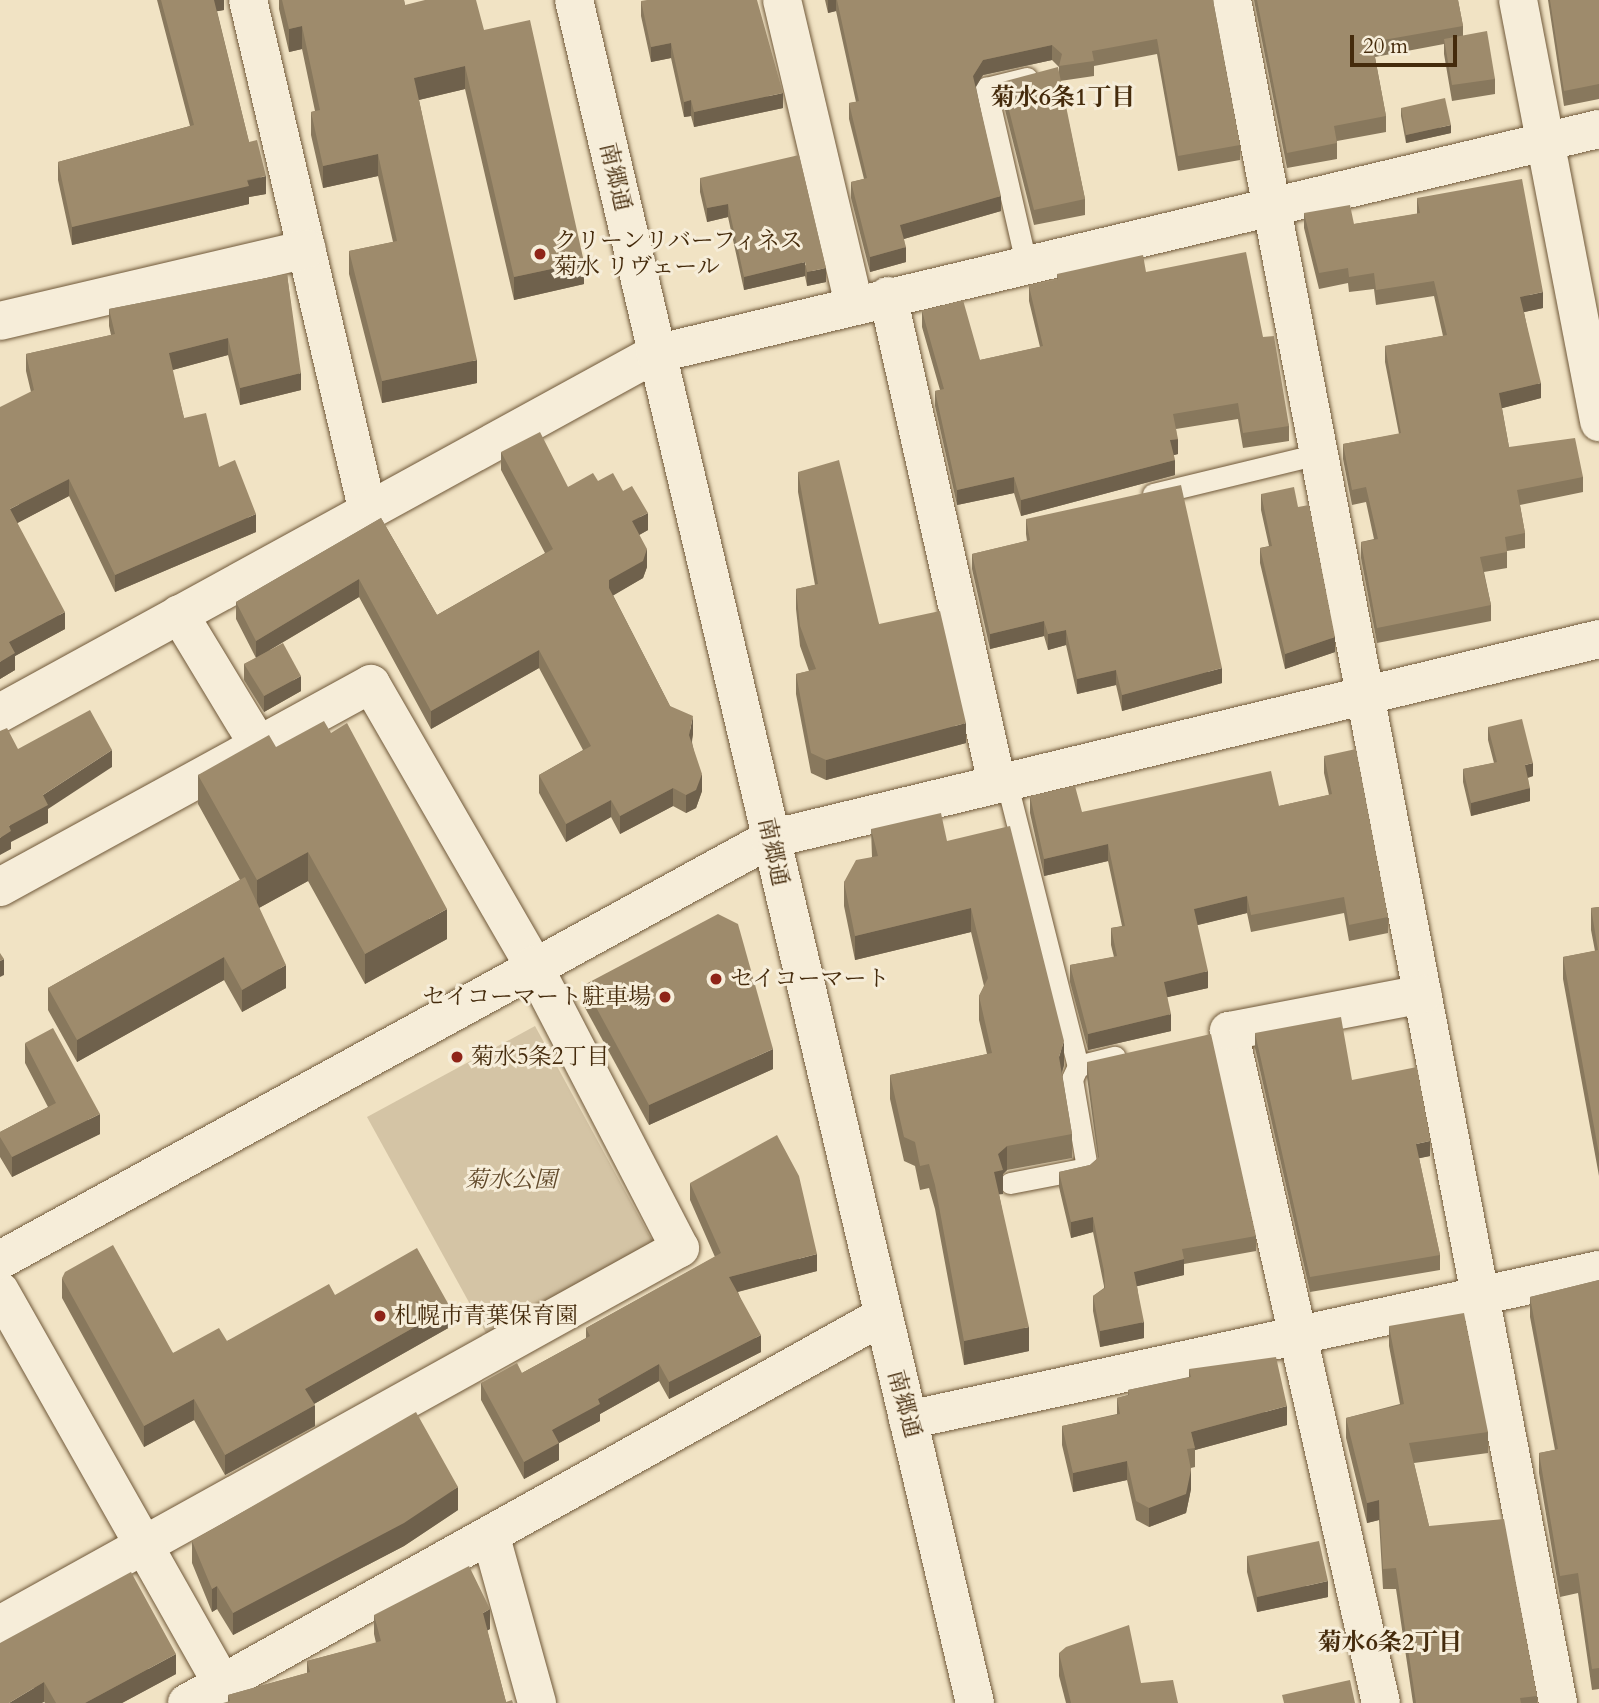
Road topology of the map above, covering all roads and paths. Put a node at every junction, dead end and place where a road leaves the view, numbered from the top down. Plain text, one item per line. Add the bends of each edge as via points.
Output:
1 (248, 0) edge
2 (574, 0) edge
3 (782, 0) edge
4 (1232, 0) edge
5 (1518, 0) edge
6 (1049, 73) edge
7 (1599, 129) edge
8 (1545, 140) junction
9 (1274, 206) junction
10 (307, 249) junction
11 (1026, 263) junction
12 (871, 300) junction
13 (0, 321) edge
14 (655, 354) junction
15 (1599, 422) edge
16 (1322, 453) junction
17 (1124, 500) edge
18 (367, 508) junction
19 (178, 614) junction
20 (1599, 639) edge
21 (1368, 694) junction
22 (0, 713) edge
23 (257, 743) junction
24 (1001, 782) junction
25 (771, 839) junction
26 (0, 887) edge
27 (533, 965) junction
28 (1423, 994) junction
29 (1141, 1051) edge
30 (1078, 1066) junction
31 (1010, 1183) dead end
32 (0, 1259) edge
33 (1599, 1270) edge
34 (0, 1291) edge
35 (1482, 1295) junction
36 (881, 1317) junction
37 (1295, 1335) junction
38 (908, 1420) junction
39 (491, 1537) junction
40 (145, 1542) junction
41 (0, 1625) edge
42 (222, 1684) junction
43 (187, 1703) edge
44 (537, 1703) edge
45 (975, 1703) edge
46 (1381, 1703) edge
47 (1558, 1703) edge

1 - 10 street
2 - 14 street, 南郷通
3 - 12 street
4 - 9 street
5 - 8 street
6 - 11 lane via 986,88
7 - 8 street
8 - 9 street
8 - 15 street
9 - 11 street
9 - 16 street
10 - 13 street
10 - 18 street
11 - 12 street
12 - 14 street
12 - 24 street
14 - 18 street
14 - 25 street, 南郷通
16 - 17 lane
16 - 21 street
18 - 19 street
19 - 22 street
19 - 23 street
20 - 21 street
21 - 24 street
21 - 28 street
23 - 26 street
23 - 27 street via 371,684
24 - 25 street
24 - 30 lane
25 - 27 street
25 - 36 street, 南郷通
27 - 32 street
27 - 40 street via 680,1248
28 - 35 street
28 - 37 street via 1217,1034
29 - 30 lane
30 - 31 lane via 1072,1079 1087,1168
33 - 35 street
34 - 40 street
35 - 37 street
35 - 47 street
36 - 38 street, 南郷通
36 - 39 street
37 - 38 street
37 - 46 street
38 - 45 street, 南郷通
39 - 42 street
39 - 44 street
40 - 41 street
40 - 42 street
42 - 43 street

